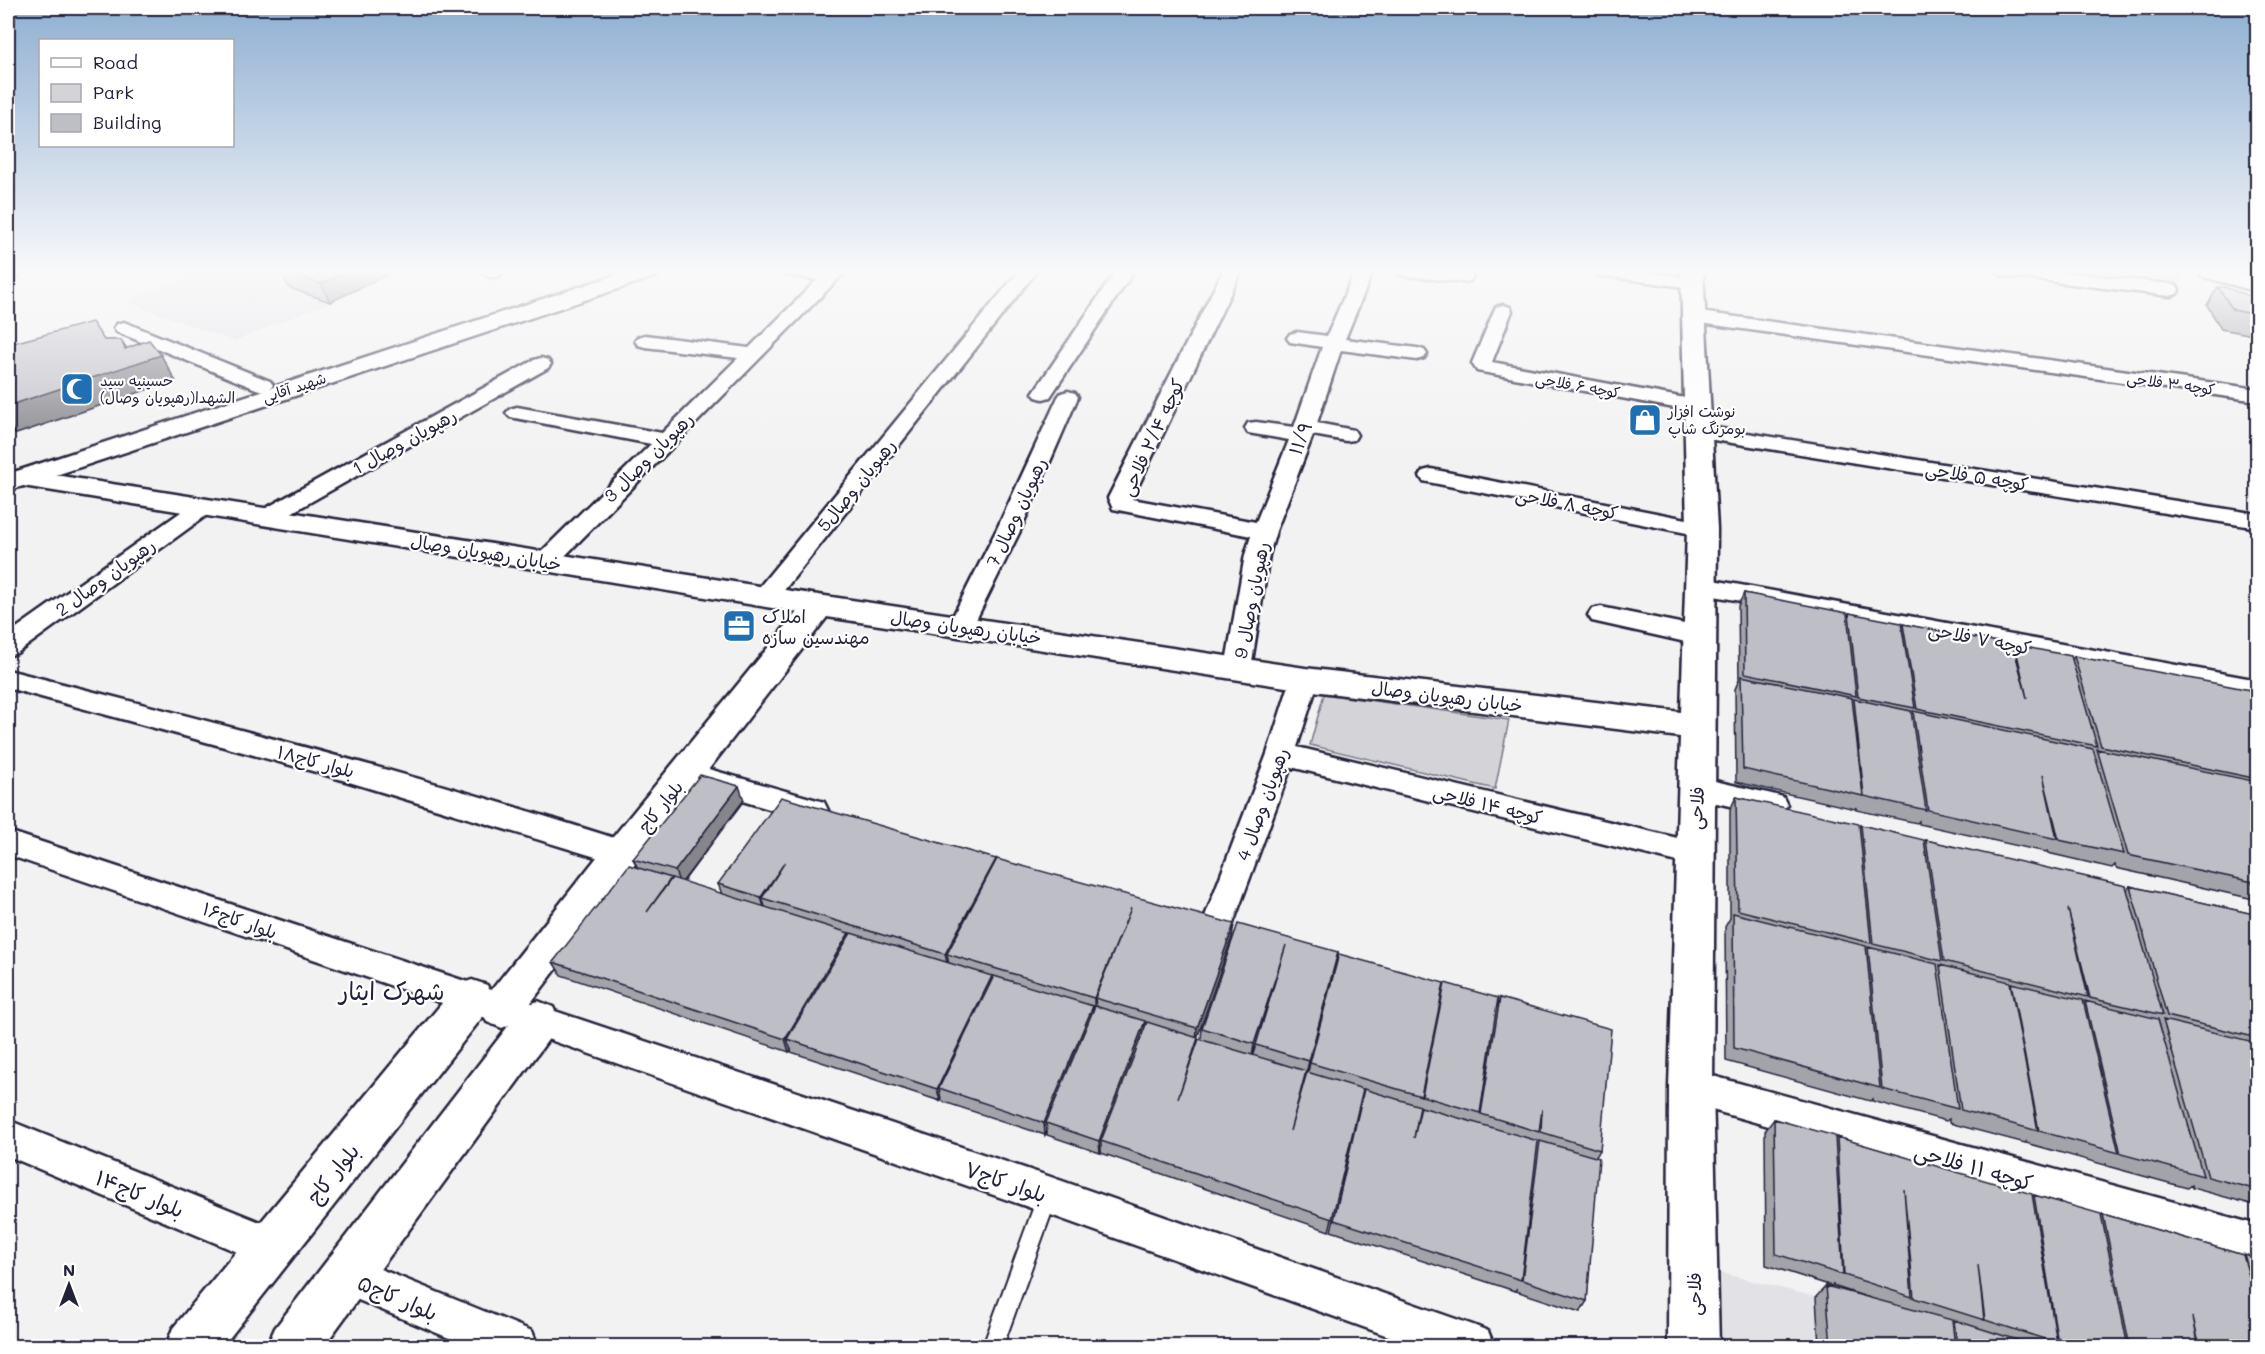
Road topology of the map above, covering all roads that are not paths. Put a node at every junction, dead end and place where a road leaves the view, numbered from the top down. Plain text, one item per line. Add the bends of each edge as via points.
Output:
1 (139, 334) edge
2 (430, 334) edge
3 (439, 334) edge
4 (772, 334) edge
5 (978, 334) edge
6 (1082, 334) edge
7 (1201, 334) edge
8 (1337, 334) edge
9 (1494, 334) edge
10 (1693, 334) edge
11 (1927, 334) edge
12 (1297, 338) dead end
13 (645, 341) dead end
14 (1333, 344) junction
15 (752, 354) junction
16 (1417, 354) dead end
17 (541, 364) dead end
18 (263, 385) junction
19 (1042, 393) dead end
20 (2258, 395) edge
21 (1068, 397) dead end
22 (517, 413) dead end
23 (1696, 419) junction
24 (1256, 428) dead end
25 (1303, 431) junction
26 (1346, 435) dead end
27 (664, 440) junction
28 (1431, 476) dead end
29 (13, 477) edge
30 (203, 507) junction
31 (267, 517) junction
32 (2258, 520) edge
33 (1702, 529) junction
34 (1264, 531) junction
35 (546, 561) junction
36 (1702, 586) junction
37 (765, 597) junction
38 (820, 605) junction
39 (1601, 615) dead end
40 (961, 626) junction
41 (1699, 636) junction
42 (8, 647) edge
43 (1238, 668) junction
44 (8, 679) edge
45 (1305, 679) junction
46 (2258, 690) edge
47 (1699, 727) junction
48 (1281, 754) junction
49 (687, 773) junction
50 (1697, 789) junction
51 (1802, 812) edge
52 (837, 817) edge
53 (8, 843) edge
54 (622, 853) junction
55 (1694, 854) junction
56 (1217, 927) edge
57 (504, 1009) junction
58 (1691, 1087) junction
59 (8, 1138) edge
60 (1048, 1195) junction
61 (2258, 1245) edge
62 (273, 1247) junction
63 (346, 1275) junction
64 (191, 1347) edge
65 (293, 1347) edge
66 (517, 1347) edge
67 (993, 1347) edge
68 (1473, 1347) edge
69 (1694, 1347) edge

1 - 18 street
2 - 18 street, شهید آقایی
3 - 29 street, شهید آقایی
4 - 15 street, 3 رهپویان وصال
5 - 37 street, رهپویان وصال5
6 - 19 street
7 - 34 street, کوچه ۲/۴ فلاحی via 1120,498 1121,504
8 - 14 street, ۱۱/۹
9 - 23 street, کوچه ۶ فلاحی via 1482,363 1484,367
10 - 23 street, فلاحی
11 - 20 street, کوچه ۳ فلاحی
12 - 14 street
13 - 15 street
14 - 16 street
14 - 25 street, ۱۱/۹
15 - 27 street, 3 رهپویان وصال
17 - 31 street, 1 رهپویان وصال
18 - 29 street, شهید آقایی
21 - 40 street, 7 رهپویان وصال
22 - 27 street
23 - 32 street, کوچه ۵ فلاحی
23 - 33 street, فلاحی
24 - 25 street
25 - 26 street
25 - 34 street, ۱۱/۹
27 - 35 street, 3 رهپویان وصال
28 - 33 street, کوچه ۸ فلاحی
29 - 30 street, خیابان رهپویان وصال
30 - 31 street, خیابان رهپویان وصال
30 - 42 street, 2 رهپویان وصال
31 - 35 street, خیابان رهپویان وصال
33 - 36 street, فلاحی
34 - 43 street, 9 رهپویان وصال
35 - 37 street, خیابان رهپویان وصال
36 - 41 street, فلاحی
36 - 46 street, کوچه ۷ فلاحی
37 - 38 street, خیابان رهپویان وصال
38 - 40 street, خیابان رهپویان وصال
38 - 49 street, بلوار کاج
39 - 41 street
40 - 43 street, خیابان رهپویان وصال
41 - 47 street, فلاحی
43 - 45 street, خیابان رهپویان وصال
44 - 54 street, بلوار کاج۱۸ via 478,806
45 - 47 street, خیابان رهپویان وصال
45 - 48 street, 4 رهپویان وصال
47 - 50 street, فلاحی
48 - 55 street, کوچه ۱۴ فلاحی
48 - 56 street, 4 رهپویان وصال
49 - 52 street
49 - 54 street, بلوار کاج
50 - 51 street
50 - 55 street, فلاحی
53 - 57 street, بلوار کاج۱۶
54 - 57 street, بلوار کاج
55 - 58 street, فلاحی
57 - 60 street, بلوار کاج۷
57 - 62 street, بلوار کاج
57 - 63 street, بلوار کاج
58 - 61 street, کوچه ۱۱ فلاحی
58 - 69 street, فلاحی
59 - 62 street, بلوار کاج۱۴
60 - 67 lane
60 - 68 street, بلوار کاج۷
62 - 64 street, بلوار کاج
63 - 65 street, بلوار کاج
63 - 66 street, بلوار کاج۵

